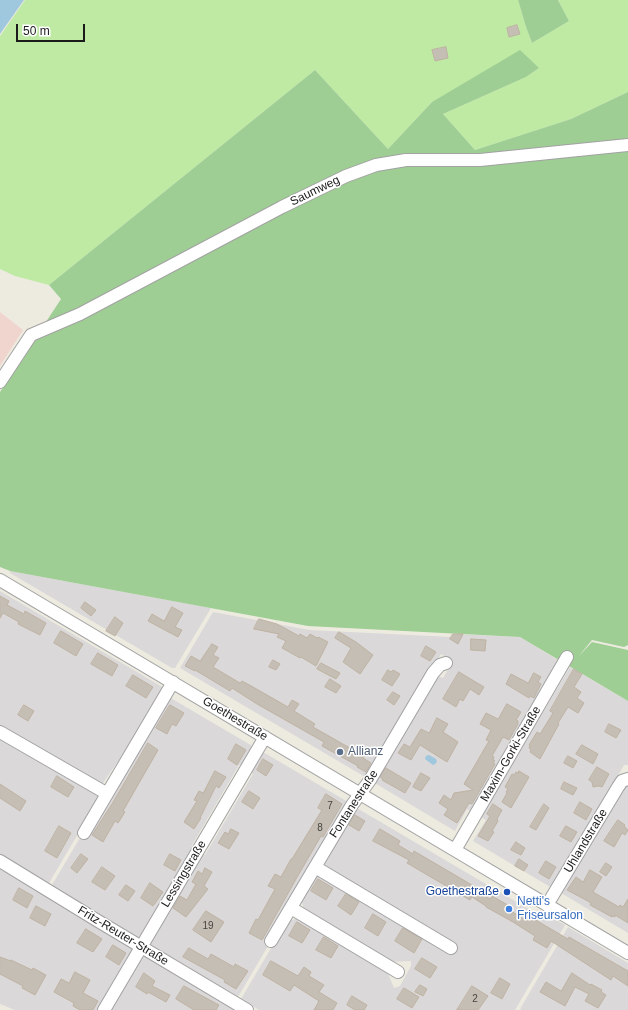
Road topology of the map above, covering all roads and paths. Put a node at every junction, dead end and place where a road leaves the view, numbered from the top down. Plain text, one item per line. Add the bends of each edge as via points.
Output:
1 (628, 145) edge
2 (0, 382) edge
3 (0, 580) edge
4 (567, 657) dead end
5 (446, 663) dead end
6 (173, 682) junction
7 (0, 732) edge
8 (265, 737) junction
9 (628, 779) edge
10 (106, 793) junction
11 (360, 793) junction
12 (84, 833) dead end
13 (455, 850) junction
14 (0, 861) edge
15 (315, 867) junction
16 (547, 905) junction
17 (291, 908) junction
18 (271, 941) dead end
19 (141, 946) junction
20 (451, 948) dead end
21 (628, 953) edge
22 (398, 972) dead end
23 (104, 1010) edge
24 (247, 1010) edge

1 - 2 street, Saumweg via 480,160 406,160 376,165 346,176 80,314 31,335
3 - 6 street, Goethestraße
4 - 13 street, Maxim-Gorki-Straße
5 - 11 street, Fontanestraße via 440,665 433,673
6 - 8 street, Goethestraße
6 - 10 street
7 - 10 street
8 - 11 street, Goethestraße
8 - 19 street, Lessingstraße
9 - 16 street, Uhlandstraße via 622,781 618,787
10 - 12 street
11 - 13 street, Goethestraße
11 - 15 street, Fontanestraße
13 - 16 street, Goethestraße
14 - 19 street, Fritz-Reuter-Straße
15 - 17 street, Fontanestraße
15 - 20 street
16 - 21 street, Goethestraße
17 - 18 street, Fontanestraße
17 - 22 street
19 - 23 street, Lessingstraße
19 - 24 street, Fritz-Reuter-Straße

